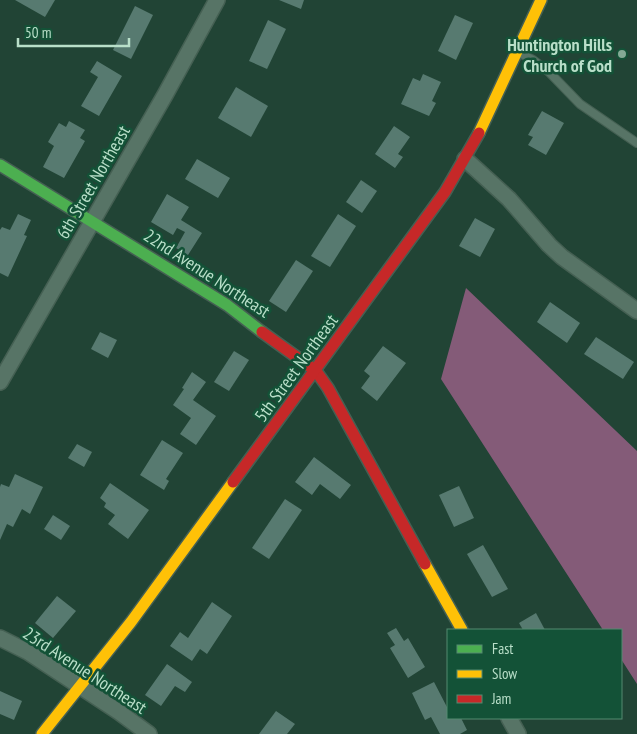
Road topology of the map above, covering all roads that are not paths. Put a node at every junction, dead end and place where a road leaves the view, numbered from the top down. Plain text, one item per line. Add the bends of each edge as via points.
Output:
1 (217, 0) edge
2 (541, 0) edge
3 (518, 52) junction
4 (637, 143) edge
5 (465, 159) junction
6 (0, 165) edge
7 (92, 222) junction
8 (637, 311) edge
9 (316, 371) junction
10 (0, 382) edge
11 (461, 629) edge
12 (0, 638) edge
13 (80, 687) junction
14 (510, 719) edge
15 (42, 734) edge
16 (149, 734) edge
17 (518, 734) edge

1 - 7 street, 6th Street Northeast
2 - 3 street, 5th Street Northeast
3 - 4 lane via 549,72 580,104
3 - 5 street, 5th Street Northeast
5 - 8 street via 509,199 562,257
5 - 9 street, 5th Street Northeast via 428,218
6 - 7 street, 22nd Avenue Northeast
7 - 9 street, 22nd Avenue Northeast via 227,304
7 - 10 street, 6th Street Northeast
9 - 11 street, 22nd Avenue Northeast
9 - 13 street, 5th Street Northeast
12 - 13 street, 23rd Avenue Northeast via 28,652
13 - 15 street, 5th Street Northeast
13 - 16 street, 23rd Avenue Northeast
14 - 17 street

